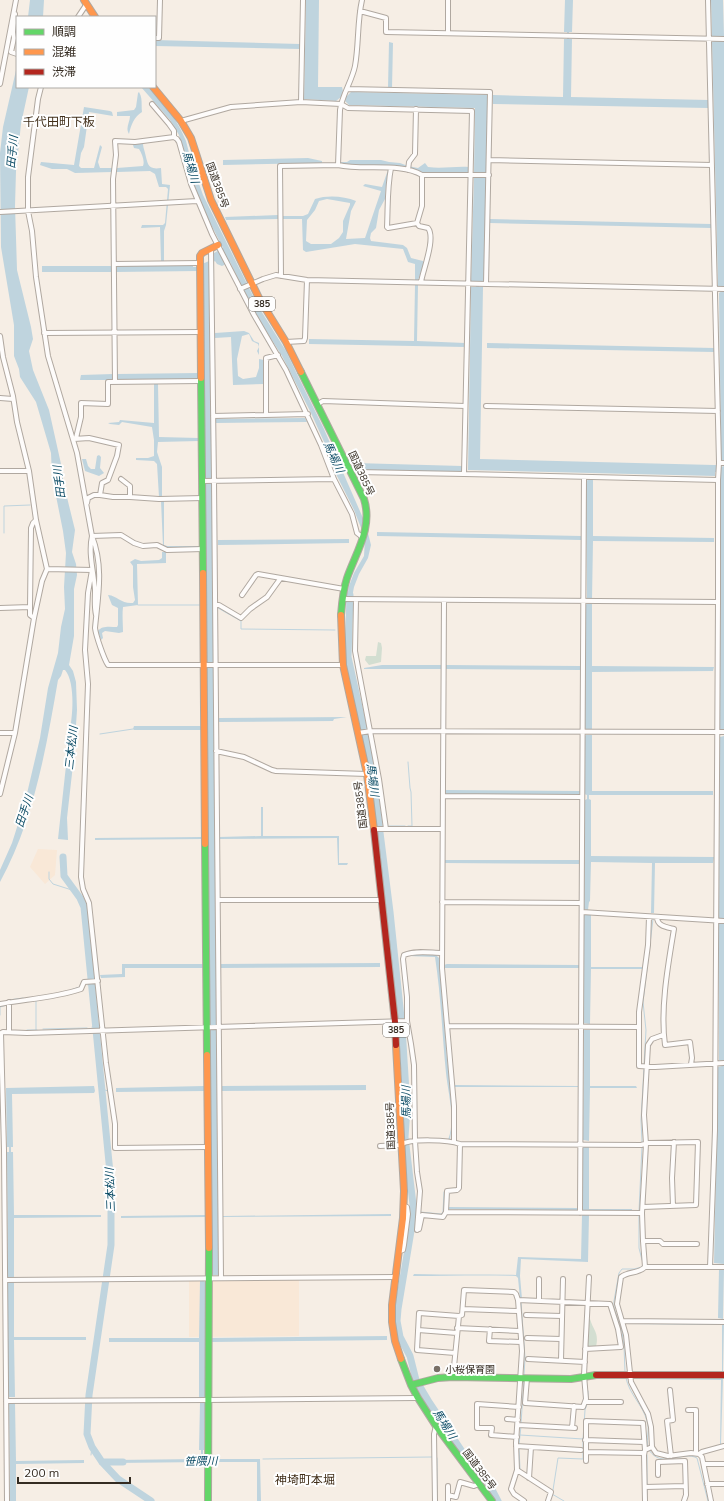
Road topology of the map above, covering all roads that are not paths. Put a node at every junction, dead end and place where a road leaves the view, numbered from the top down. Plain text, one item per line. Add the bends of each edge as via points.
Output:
1 (16, 0) edge
2 (160, 0) edge
3 (303, 0) edge
4 (362, 0) edge
5 (448, 0) edge
6 (708, 0) edge
7 (85, 2) edge
8 (360, 11) junction
9 (14, 13) junction
10 (78, 16) edge
11 (94, 16) edge
12 (448, 33) junction
13 (156, 38) edge
14 (708, 39) junction
15 (723, 39) edge
16 (15, 54) edge
17 (2, 57) edge
18 (0, 84) edge
19 (41, 88) edge
20 (154, 88) edge
21 (347, 89) junction
22 (301, 102) junction
23 (152, 104) dead end
24 (341, 104) junction
25 (416, 109) junction
26 (182, 124) junction
27 (174, 131) junction
28 (174, 137) junction
29 (489, 160) junction
30 (338, 165) junction
31 (712, 165) junction
32 (391, 168) junction
33 (408, 168) junction
34 (422, 175) junction
35 (471, 175) junction
36 (488, 175) junction
37 (197, 201) junction
38 (114, 204) junction
39 (26, 211) junction
40 (0, 212) edge
41 (417, 223) junction
42 (219, 247) junction
43 (211, 249) junction
44 (200, 263) junction
45 (114, 264) junction
46 (280, 276) junction
47 (307, 280) junction
48 (421, 282) junction
49 (468, 284) junction
50 (486, 284) junction
51 (251, 285) junction
52 (241, 289) junction
53 (715, 289) junction
54 (722, 289) edge
55 (114, 332) junction
56 (201, 332) junction
57 (44, 333) junction
58 (0, 336) edge
59 (286, 342) junction
60 (278, 355) junction
61 (201, 381) junction
62 (115, 382) junction
63 (0, 398) edge
64 (13, 399) junction
65 (318, 404) junction
66 (465, 406) junction
67 (486, 406) dead end
68 (718, 411) junction
69 (308, 414) junction
70 (266, 415) junction
71 (213, 416) junction
72 (75, 439) junction
73 (719, 463) junction
74 (724, 463) edge
75 (0, 471) edge
76 (29, 471) junction
77 (357, 472) dead end
78 (464, 474) junction
79 (588, 477) junction
80 (334, 479) junction
81 (121, 480) dead end
82 (718, 480) junction
83 (208, 481) junction
84 (100, 495) junction
85 (130, 497) junction
86 (203, 498) junction
87 (86, 504) junction
88 (36, 520) junction
89 (92, 536) junction
90 (362, 537) junction
91 (203, 549) junction
92 (47, 569) junction
93 (90, 570) junction
94 (280, 579) junction
95 (344, 589) junction
96 (242, 595) dead end
97 (344, 599) junction
98 (355, 600) junction
99 (444, 600) junction
100 (583, 601) junction
101 (718, 602) junction
102 (215, 605) junction
103 (30, 607) junction
104 (0, 608) edge
105 (96, 615) junction
106 (34, 618) junction
107 (210, 665) junction
108 (343, 665) junction
109 (370, 731) junction
110 (443, 731) junction
111 (582, 732) junction
112 (721, 732) edge
113 (0, 733) edge
114 (15, 733) junction
115 (360, 733) junction
116 (216, 751) junction
117 (367, 774) junction
118 (0, 794) edge
119 (443, 796) junction
120 (582, 797) junction
121 (375, 829) junction
122 (385, 829) junction
123 (442, 829) junction
124 (218, 900) junction
125 (382, 900) junction
126 (442, 902) junction
127 (581, 903) junction
128 (582, 912) junction
129 (653, 917) junction
130 (716, 920) junction
131 (723, 921) edge
132 (442, 953) junction
133 (98, 981) junction
134 (9, 1002) junction
135 (0, 1004) edge
136 (405, 1021) junction
137 (397, 1022) junction
138 (447, 1026) junction
139 (213, 1027) junction
140 (581, 1027) junction
141 (639, 1027) junction
142 (103, 1030) junction
143 (8, 1032) junction
144 (663, 1035) junction
145 (722, 1063) edge
146 (691, 1064) junction
147 (715, 1064) junction
148 (645, 1066) junction
149 (1, 1067) edge
150 (415, 1141) junction
151 (454, 1142) junction
152 (674, 1142) junction
153 (404, 1143) junction
154 (460, 1144) junction
155 (580, 1144) junction
156 (644, 1144) junction
157 (380, 1146) dead end
158 (207, 1147) junction
159 (404, 1206) junction
160 (673, 1206) junction
161 (643, 1207) junction
162 (446, 1212) junction
163 (580, 1213) junction
164 (640, 1213) junction
165 (406, 1228) junction
166 (417, 1230) junction
167 (643, 1241) junction
168 (697, 1244) dead end
169 (399, 1252) junction
170 (645, 1267) junction
171 (710, 1267) junction
172 (724, 1267) edge
173 (396, 1277) junction
174 (589, 1277) dead end
175 (208, 1278) junction
176 (221, 1278) junction
177 (539, 1279) dead end
178 (563, 1279) dead end
179 (9, 1280) junction
180 (518, 1300) junction
181 (539, 1301) junction
182 (562, 1301) junction
183 (588, 1303) junction
184 (463, 1309) junction
185 (518, 1311) junction
186 (526, 1315) dead end
187 (458, 1316) junction
188 (562, 1316) junction
189 (623, 1322) junction
190 (724, 1322) edge
191 (458, 1328) junction
192 (490, 1329) junction
193 (418, 1330) junction
194 (519, 1331) junction
195 (457, 1333) junction
196 (527, 1338) dead end
197 (561, 1339) junction
198 (521, 1342) junction
199 (585, 1349) junction
200 (455, 1353) junction
201 (528, 1359) dead end
202 (561, 1360) junction
203 (585, 1362) junction
204 (627, 1374) junction
205 (584, 1375) junction
206 (724, 1375) edge
207 (453, 1378) junction
208 (524, 1378) junction
209 (413, 1385) junction
210 (670, 1390) dead end
211 (418, 1398) junction
212 (6, 1400) junction
213 (208, 1400) junction
214 (585, 1402) junction
215 (621, 1402) dead end
216 (574, 1406) junction
217 (519, 1407) junction
218 (688, 1410) dead end
219 (507, 1419) dead end
220 (518, 1420) junction
221 (647, 1422) junction
222 (520, 1425) junction
223 (436, 1426) junction
224 (517, 1437) junction
225 (585, 1440) junction
226 (644, 1442) junction
227 (518, 1446) junction
228 (724, 1446) edge
229 (531, 1447) junction
230 (648, 1449) junction
231 (580, 1450) dead end
232 (586, 1452) junction
233 (697, 1453) junction
234 (669, 1458) junction
235 (586, 1461) dead end
236 (704, 1464) junction
237 (724, 1464) edge
238 (517, 1470) junction
239 (658, 1475) dead end
240 (530, 1478) junction
241 (479, 1484) junction
242 (708, 1484) junction
243 (724, 1484) edge
244 (448, 1486) dead end
245 (685, 1486) junction
246 (645, 1487) junction
247 (448, 1495) junction
248 (7, 1501) edge
249 (208, 1501) edge
250 (435, 1501) edge
251 (448, 1501) edge
252 (492, 1501) edge
253 (524, 1501) edge
254 (548, 1501) edge
255 (645, 1501) edge
256 (684, 1501) edge
257 (711, 1501) edge

1 - 9 street
2 - 13 street via 160,38
3 - 22 street
4 - 8 street
5 - 12 street
6 - 14 street
7 - 10 street
7 - 11 main road
8 - 12 street via 386,18 386,32
8 - 21 street via 355,66
9 - 16 street via 16,15 11,50
9 - 17 street
12 - 14 street
14 - 15 street
14 - 31 street
17 - 18 street
19 - 39 street
20 - 26 main road, 国道385号 / 385
21 - 24 street
21 - 29 street via 490,92
22 - 24 street
22 - 26 street via 231,107
23 - 27 street
24 - 25 street via 348,108
24 - 30 street
25 - 33 street via 415,154
25 - 35 street via 472,111
26 - 27 street
26 - 51 main road, 国道385号 / 385 via 193,145 211,200
27 - 28 street
28 - 37 street via 179,142
28 - 38 street via 135,142 115,141
29 - 31 street
29 - 36 street
30 - 32 street
30 - 46 street via 280,166
31 - 53 street
32 - 33 street
32 - 41 street via 387,191 387,227
33 - 34 street
34 - 35 street
34 - 41 street via 422,206
35 - 36 street
35 - 49 street
36 - 50 street
37 - 38 street
37 - 42 street
38 - 39 street
38 - 45 street
39 - 40 street
39 - 57 street via 32,231
41 - 48 street via 428,228 431,233
42 - 43 main road
42 - 52 street
43 - 44 main road via 202,253
43 - 71 street
44 - 45 street
44 - 56 main road
45 - 55 street
46 - 47 street
46 - 51 street via 276,275
47 - 48 street
47 - 59 street via 304,341
48 - 49 street
49 - 50 street
49 - 66 street
50 - 53 street
51 - 52 street
51 - 59 main road, 国道385号 / 385
52 - 60 street
53 - 54 street
53 - 68 street
55 - 56 street
55 - 57 street
55 - 62 street
56 - 61 main road
57 - 72 street via 51,368
58 - 64 street
59 - 65 main road, 国道385号 / 385
60 - 69 street
60 - 70 street via 266,358
61 - 62 street
61 - 83 main road
62 - 72 street via 108,382 108,404 81,404
63 - 64 street
64 - 76 street
65 - 66 street via 323,401
65 - 90 main road, 国道385号 / 385 via 364,499 367,522
66 - 78 street
67 - 68 street
68 - 73 street
69 - 70 street
69 - 80 street
70 - 71 street
71 - 83 street
72 - 84 street via 90,438 119,445 108,480 102,483
72 - 87 street
73 - 74 street
73 - 82 street
75 - 76 street
76 - 88 street
77 - 78 street
78 - 79 street
79 - 82 street
79 - 100 street
80 - 83 street
80 - 90 street via 352,514 357,533
81 - 85 street via 130,486
82 - 101 street
83 - 86 main road
83 - 102 street
84 - 85 street
84 - 87 street via 88,498
85 - 86 street
86 - 91 main road
87 - 89 street
88 - 92 street
88 - 103 street via 31,528
89 - 91 street via 121,535 142,546 157,545 167,550
89 - 93 street
89 - 105 street via 100,565
90 - 95 main road, 国道385号 / 385
91 - 107 main road
92 - 93 street
92 - 106 street
93 - 105 street
93 - 133 street via 85,650 88,684 81,877 89,903
94 - 95 street
94 - 96 street via 258,574
94 - 102 street via 267,598 241,618
95 - 97 main road, 国道385号 / 385
97 - 98 street
97 - 108 main road, 国道385号 / 385
98 - 99 street
98 - 109 street via 355,651
99 - 100 street
99 - 110 street
100 - 101 street
100 - 111 street
101 - 112 street
102 - 107 street
103 - 104 street
103 - 106 street via 30,615
105 - 107 street via 96,635 108,665
106 - 114 street
107 - 108 street
107 - 116 street
107 - 139 main road
108 - 115 main road, 国道385号 / 385
109 - 110 street
109 - 115 street
109 - 122 street
110 - 111 street
110 - 119 street
111 - 112 street
111 - 120 street
112 - 130 street
113 - 114 street
114 - 118 street
115 - 117 main road, 国道385号 / 385
116 - 117 street via 244,757 272,770
116 - 124 street
117 - 121 main road, 国道385号 / 385
119 - 120 street
119 - 123 street
120 - 127 street
121 - 122 street
121 - 125 main road, 国道385号 / 385
122 - 123 street
123 - 126 street
124 - 125 street
124 - 139 street
125 - 137 main road, 国道385号 / 385
126 - 127 street
126 - 132 street
127 - 128 street
128 - 129 street
128 - 140 street
129 - 130 street
129 - 141 street
129 - 144 street via 660,925 674,929 667,976
130 - 131 street
130 - 147 street
132 - 136 street via 422,952 404,955 407,997
132 - 138 street
133 - 134 street via 84,982 81,989 66,994
133 - 142 street
134 - 135 street
134 - 143 street
136 - 137 street
136 - 150 street via 414,1065
137 - 139 street
137 - 153 main road, 国道385号 / 385
138 - 140 street
138 - 151 street via 454,1106
139 - 142 street
139 - 158 main road
139 - 176 street
140 - 141 street
140 - 155 street
141 - 148 street via 639,1066
142 - 143 street
142 - 158 street via 116,1148
143 - 149 street via 1,1033
144 - 146 street via 665,1045 689,1042
144 - 148 street via 649,1042
145 - 147 street
146 - 147 street
146 - 148 street
147 - 171 street
148 - 156 street
149 - 179 street
150 - 151 street
150 - 153 street
150 - 166 street via 420,1190
151 - 154 street
152 - 156 street
152 - 160 street
152 - 160 street via 698,1142 696,1205
153 - 157 street
153 - 159 main road, 国道385号 / 385
154 - 155 street
154 - 162 street via 459,1188 447,1191
155 - 156 street
155 - 163 street
156 - 161 street
158 - 175 main road
159 - 165 street via 407,1207 408,1214
159 - 169 main road, 国道385号 / 385
160 - 161 street
161 - 164 street
162 - 163 street
162 - 166 street via 443,1216 422,1215
163 - 164 street
164 - 167 street
165 - 166 street
165 - 169 street via 403,1250
167 - 168 street
167 - 170 street
169 - 173 main road, 国道385号 / 385
170 - 171 street
170 - 189 street via 637,1273 622,1277 617,1304
171 - 172 street
173 - 176 street
173 - 209 main road, 国道385号 / 385 via 392,1322 395,1341
174 - 183 street
175 - 176 street
175 - 179 street
175 - 213 main road
177 - 181 street
178 - 182 street
179 - 212 street
180 - 181 street
180 - 184 street via 514,1292 464,1290
180 - 185 street
181 - 182 street
182 - 183 street
182 - 188 street
183 - 199 street
183 - 199 street via 610,1304 621,1347
184 - 185 street
184 - 187 street via 462,1315
185 - 194 street
186 - 188 street
187 - 191 street
187 - 193 street via 419,1312
188 - 197 street
189 - 190 street
189 - 204 street via 628,1350
191 - 192 street
191 - 195 street
192 - 194 street
192 - 198 street via 489,1340
193 - 195 street
193 - 200 street via 418,1350
194 - 198 street
195 - 200 street
196 - 197 street
197 - 202 street
198 - 208 street
199 - 203 street
200 - 207 street
201 - 202 street
202 - 203 street
203 - 205 street
204 - 205 main road
204 - 206 main road
204 - 221 street via 643,1404
205 - 208 main road via 571,1379
205 - 214 street
207 - 208 main road
207 - 209 main road via 426,1380
208 - 216 street via 525,1403
208 - 217 street
209 - 211 main road, 国道385号 / 385
210 - 234 street via 673,1420 667,1421
211 - 213 street
211 - 223 main road, 国道385号 / 385
212 - 213 street
212 - 248 street
213 - 249 main road
214 - 215 street
214 - 216 street via 583,1407
216 - 222 street via 574,1428
217 - 220 street
217 - 224 street via 477,1404 476,1428 492,1428 491,1435
218 - 233 street via 696,1410
219 - 220 street
220 - 222 street
221 - 225 street via 586,1421
221 - 226 street
221 - 230 street
222 - 224 street
223 - 241 main road, 国道385号 / 385
223 - 250 street
224 - 227 street
225 - 226 street
225 - 232 street
226 - 230 street
227 - 229 street
227 - 238 street
228 - 233 street
229 - 231 street
229 - 240 street
230 - 232 street
230 - 234 street
230 - 246 street
232 - 235 street
233 - 234 street
233 - 236 street via 702,1457
234 - 239 street via 658,1462
234 - 245 street via 685,1461
236 - 237 street
236 - 242 street
238 - 240 street
238 - 253 street via 512,1491
240 - 254 street via 551,1492
241 - 247 street via 474,1486 460,1482 456,1497
241 - 252 main road, 国道385号 / 385
242 - 243 street
242 - 257 street
244 - 247 street
245 - 246 street
245 - 256 street
246 - 255 street
247 - 251 street

